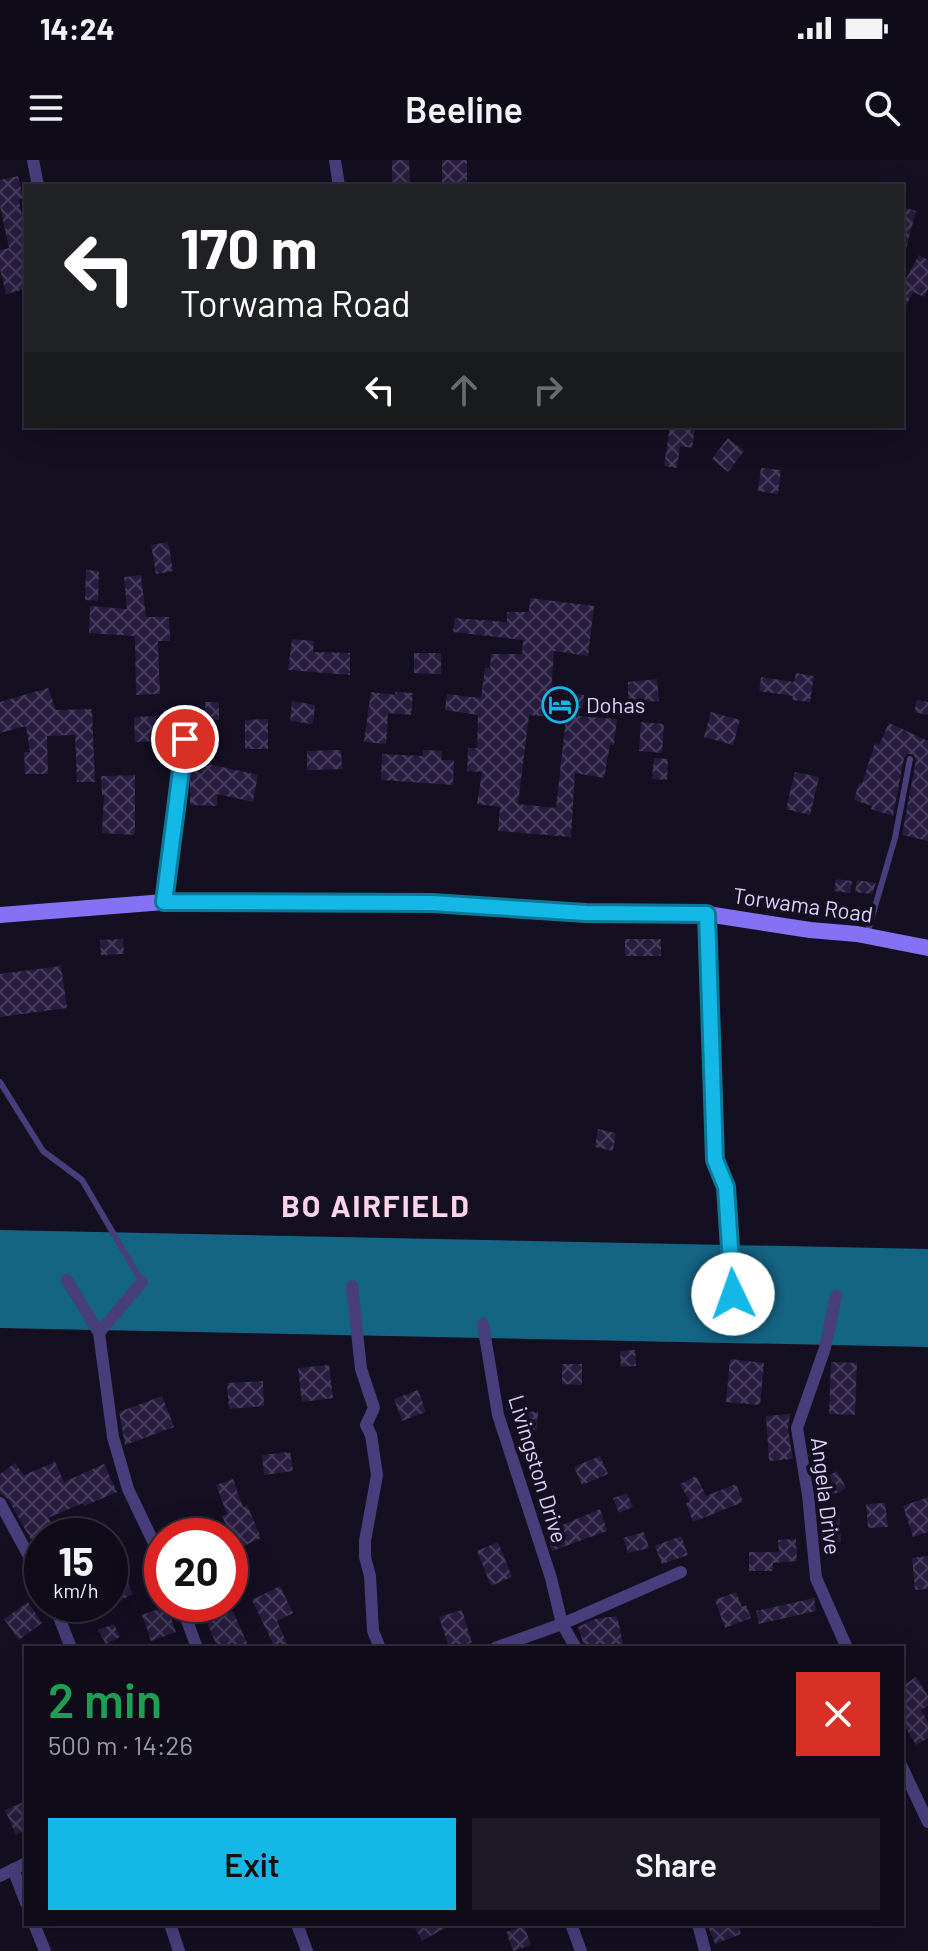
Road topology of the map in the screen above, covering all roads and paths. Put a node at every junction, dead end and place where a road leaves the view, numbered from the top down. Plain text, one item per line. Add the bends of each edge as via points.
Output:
1 (33, 160) edge
2 (335, 160) edge
3 (38, 184) edge
4 (339, 184) edge
5 (185, 739) dead end
6 (910, 759) dead end
7 (164, 902) junction
8 (707, 914) junction
9 (0, 915) edge
10 (867, 936) junction
11 (928, 948) edge
12 (0, 1082) edge
13 (67, 1280) dead end
14 (142, 1282) joint
15 (352, 1286) dead end
16 (733, 1294) dead end
17 (836, 1296) dead end
18 (483, 1324) dead end
19 (99, 1333) junction
20 (0, 1503) edge
21 (144, 1522) edge
22 (24, 1547) edge
23 (681, 1572) dead end
24 (61, 1622) edge
25 (188, 1622) edge
26 (562, 1624) junction
27 (70, 1646) edge
28 (196, 1646) edge
29 (379, 1646) edge
30 (501, 1646) edge
31 (575, 1646) edge
32 (846, 1646) edge
33 (904, 1771) edge
34 (928, 1822) edge
35 (24, 1864) edge
36 (13, 1869) junction
37 (0, 1876) edge
38 (24, 1898) edge
39 (35, 1926) edge
40 (171, 1926) edge
41 (298, 1926) edge
42 (572, 1926) edge
43 (699, 1926) edge
44 (45, 1951) edge
45 (179, 1951) edge
46 (307, 1951) edge
47 (581, 1951) edge
48 (705, 1951) edge

1 - 3 street
2 - 4 street
5 - 7 lane
6 - 10 lane via 895,838
7 - 8 main road, Torwama Road via 432,903
7 - 9 main road, Torwama Road
8 - 10 main road, Torwama Road
8 - 16 lane via 715,1160 726,1187
10 - 11 main road, Torwama Road
12 - 14 lane via 43,1151 82,1180
13 - 19 street
14 - 19 street
15 - 29 street via 361,1369 374,1408 366,1425 377,1475 365,1557
17 - 32 street, Angela Drive via 825,1348 797,1428 816,1578
18 - 26 street, Livingston Drive via 498,1415
19 - 21 street via 113,1437
20 - 22 street
23 - 26 street
24 - 27 street
25 - 28 street
26 - 30 street
26 - 31 street, Livingston Drive
33 - 34 street
35 - 36 street
36 - 37 street
36 - 38 street
39 - 44 street
40 - 45 street
41 - 46 street
42 - 47 street
43 - 48 street

